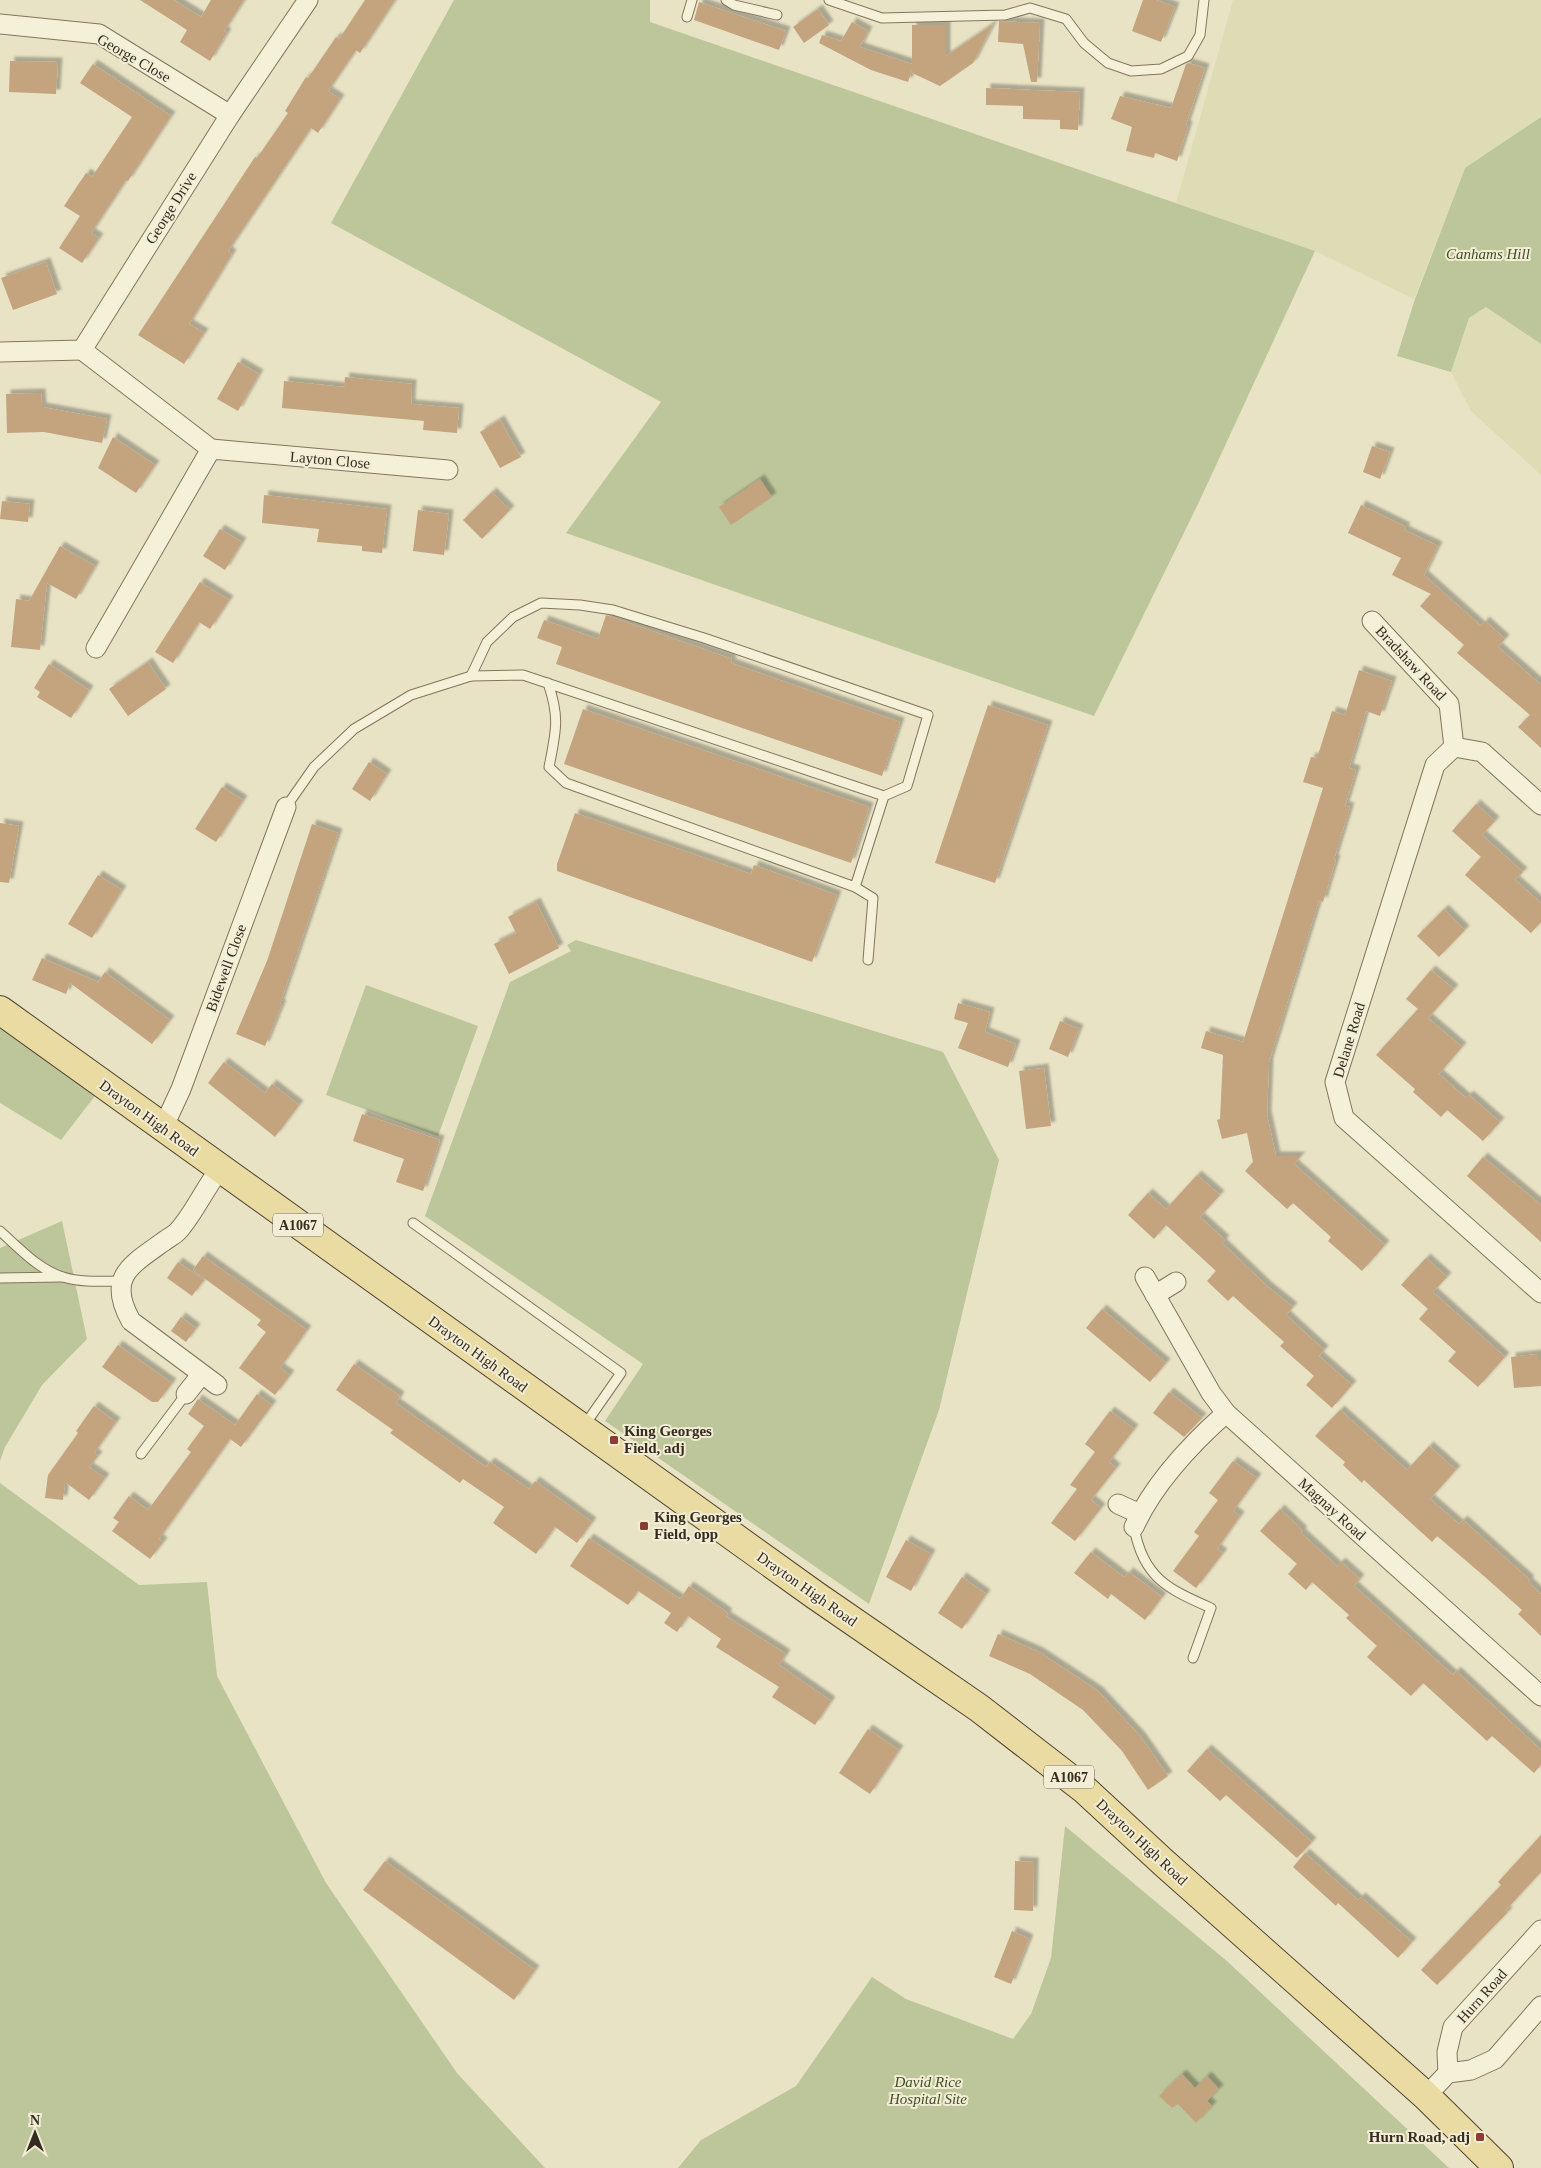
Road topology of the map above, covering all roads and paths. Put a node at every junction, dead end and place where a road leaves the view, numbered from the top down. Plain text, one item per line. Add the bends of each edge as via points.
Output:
1 (308, 0) edge
2 (692, 0) edge
3 (726, 0) edge
4 (830, 0) edge
5 (1204, 0) edge
6 (777, 15) dead end
7 (687, 18) dead end
8 (0, 24) edge
9 (230, 115) junction
10 (82, 350) junction
11 (0, 352) edge
12 (211, 449) junction
13 (448, 470) dead end
14 (1372, 621) dead end
15 (96, 648) dead end
16 (471, 676) junction
17 (548, 683) junction
18 (1454, 747) junction
19 (884, 796) junction
20 (1541, 805) edge
21 (286, 808) joint
22 (855, 887) junction
23 (868, 960) dead end
24 (0, 1010) edge
25 (163, 1128) junction
26 (220, 1169) junction
27 (413, 1223) dead end
28 (0, 1231) edge
29 (62, 1277) junction
30 (1145, 1277) dead end
31 (0, 1278) edge
32 (122, 1281) junction
33 (1176, 1282) dead end
34 (1541, 1293) edge
35 (1155, 1295) junction
36 (201, 1375) junction
37 (217, 1385) dead end
38 (186, 1394) joint
39 (1226, 1413) junction
40 (582, 1428) junction
41 (141, 1454) dead end
42 (1118, 1504) dead end
43 (1137, 1521) junction
44 (1193, 1658) dead end
45 (1541, 1696) edge
46 (1541, 1930) edge
47 (1541, 2006) edge
48 (1448, 2073) junction
49 (1426, 2096) junction
50 (1499, 2168) edge

1 - 9 street, George Drive
2 - 7 lane
3 - 6 lane via 734,5
4 - 5 lane via 882,18 1005,15 1030,8 1066,19 1084,43 1108,62 1131,71 1161,69 1188,56 1200,35
8 - 9 street, George Close via 99,34
9 - 10 street, George Drive
10 - 11 street
10 - 12 street
12 - 13 street, Layton Close
12 - 15 street
14 - 18 street, Bradshaw Road via 1450,704
16 - 17 lane via 522,675
16 - 19 lane via 486,642 513,617 541,603 613,610 755,654 928,715 907,786
16 - 21 lane via 411,695 354,729 314,767
17 - 19 lane
17 - 22 lane via 555,704 557,727 549,767 566,783
18 - 20 street via 1482,752
18 - 34 street, Delane Road via 1435,765 1335,1082 1344,1118
19 - 22 lane
21 - 25 street, Bidewell Close via 181,1089
22 - 23 lane via 873,898
24 - 25 main road, Drayton High Road / A1067
25 - 26 main road, Drayton High Road / A1067
26 - 32 street via 178,1231 140,1258 127,1270
26 - 40 main road, Drayton High Road / A1067
27 - 40 lane via 621,1373
28 - 29 lane via 33,1260
29 - 31 lane
29 - 32 lane
30 - 35 street, Magnay Road
32 - 36 street via 122,1306 131,1321
33 - 35 street
35 - 39 street, Magnay Road via 1210,1393
36 - 37 street
36 - 38 street
38 - 41 lane
39 - 43 street via 1162,1480
39 - 45 street, Magnay Road
40 - 49 main road, Drayton High Road / A1067 via 979,1708 1085,1790
42 - 43 street
43 - 44 lane via 1137,1542 1146,1565 1158,1580 1210,1608
46 - 48 street, Hurn Road via 1454,2027 1447,2052
47 - 48 street via 1495,2059 1471,2070
48 - 49 street
49 - 50 main road, Drayton High Road / A1067

